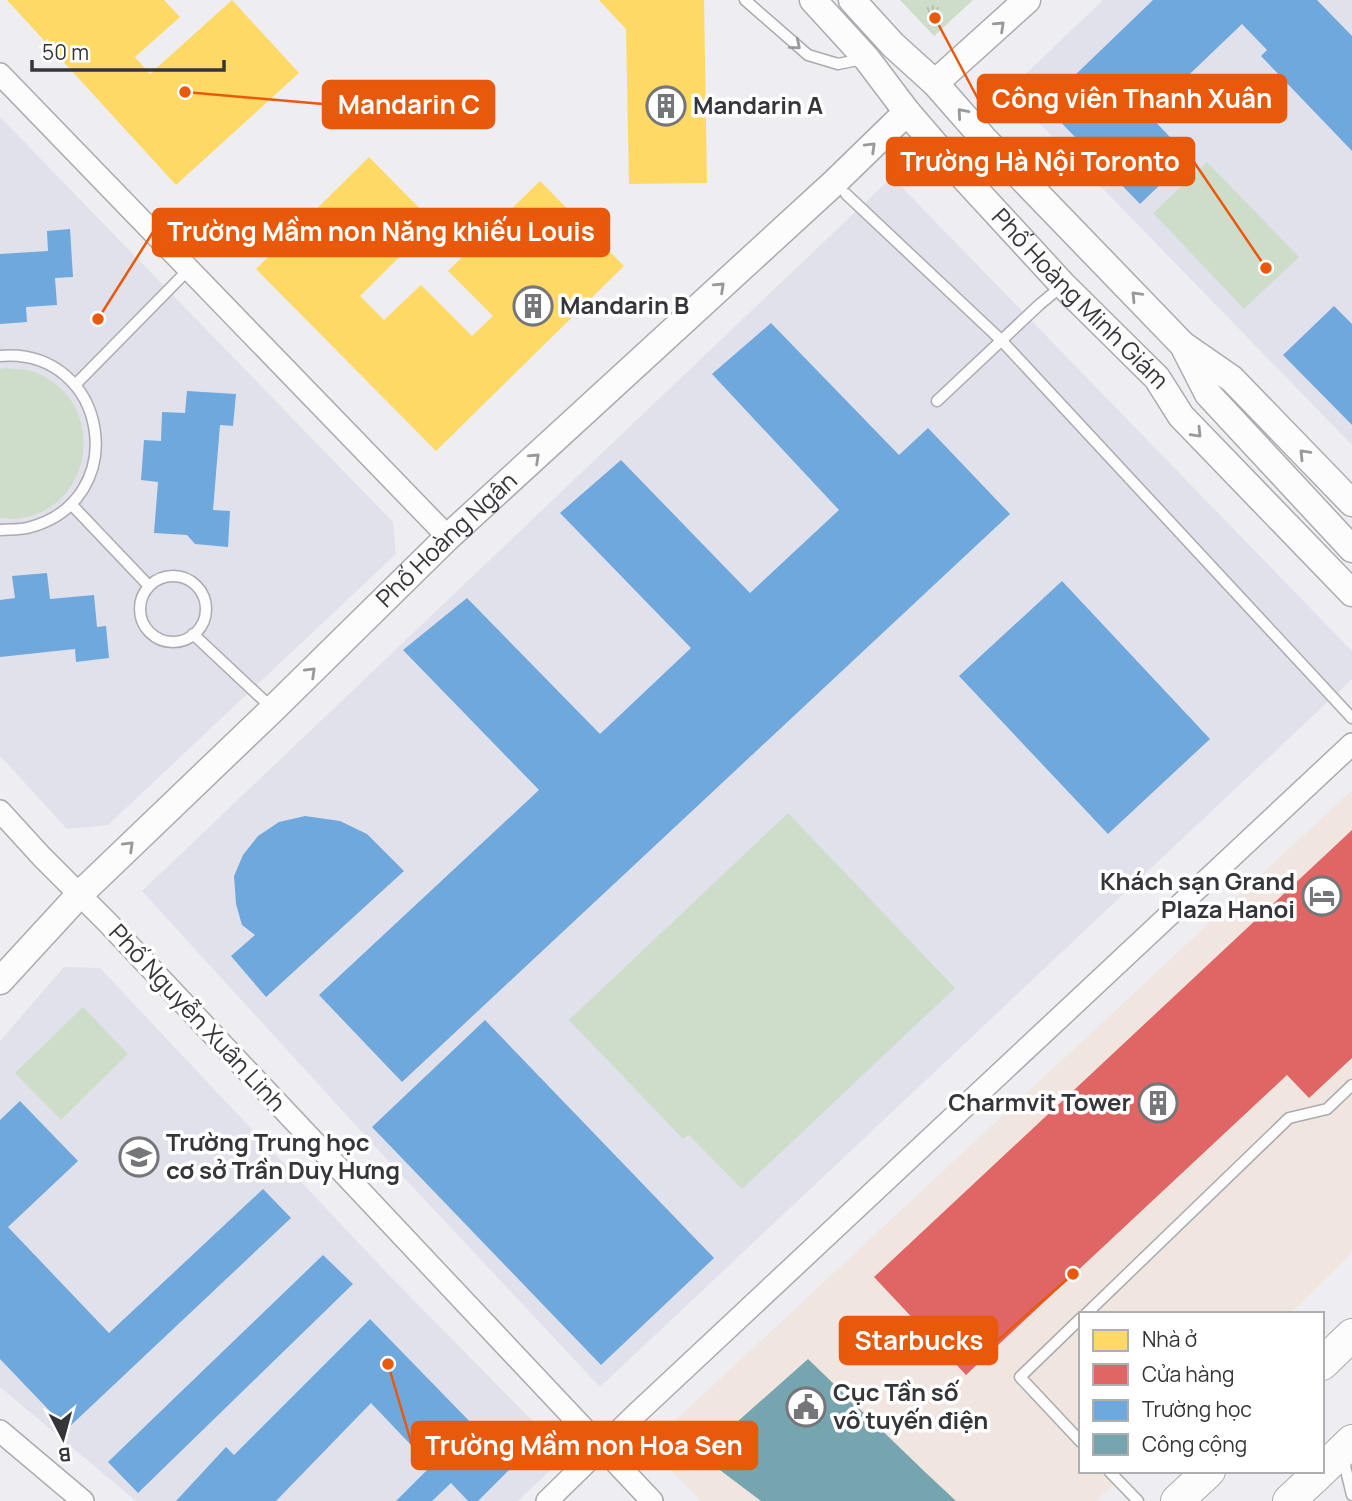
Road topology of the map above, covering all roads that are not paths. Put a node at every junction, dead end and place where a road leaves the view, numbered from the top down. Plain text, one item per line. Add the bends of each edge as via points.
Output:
1 (745, 0) edge
2 (813, 0) edge
3 (852, 0) edge
4 (1027, 0) edge
5 (867, 59) junction
6 (0, 74) edge
7 (935, 83) junction
8 (906, 112) junction
9 (846, 194) dead end
10 (189, 269) junction
11 (1063, 285) junction
12 (1001, 340) junction
13 (1183, 345) junction
14 (0, 356) edge
15 (1157, 378) junction
16 (75, 385) junction
17 (1208, 394) junction
18 (937, 401) dead end
19 (1352, 503) edge
20 (71, 504) junction
21 (0, 530) edge
22 (448, 537) junction
23 (1352, 549) edge
24 (149, 586) junction
25 (1352, 593) edge
26 (193, 634) junction
27 (273, 709) junction
28 (1352, 718) edge
29 (1352, 744) edge
30 (0, 811) edge
31 (80, 894) junction
32 (0, 981) edge
33 (1352, 1085) edge
34 (1088, 1312) edge
35 (1079, 1320) edge
36 (1350, 1341) edge
37 (1324, 1362) edge
38 (0, 1431) edge
39 (1079, 1440) edge
40 (600, 1447) junction
41 (1334, 1459) edge
42 (1111, 1473) edge
43 (1207, 1473) edge
44 (1319, 1473) edge
45 (1352, 1495) edge
46 (83, 1501) edge
47 (547, 1501) edge
48 (652, 1501) edge
49 (1138, 1501) edge
50 (1177, 1501) edge
51 (1290, 1501) edge

1 -> 5 lane via 808,55 838,64
2 - 5 street, Phố Hoàng Minh Giám
3 - 7 street, Phố Hoàng Minh Giám
7 -> 4 street
5 - 8 street, Phố Hoàng Minh Giám
6 - 10 street
13 -> 7 street, Phố Hoàng Minh Giám
8 - 11 street, Phố Hoàng Minh Giám
22 -> 8 street, Phố Hoàng Ngân
9 - 12 lane
10 - 16 lane
10 - 22 street
11 - 12 lane
11 - 15 street, Phố Hoàng Minh Giám
12 - 18 lane
12 - 28 lane
13 - 17 street
19 -> 13 street, Phố Hoàng Minh Giám via 1232,379
14 - 16 lane via 36,359
15 - 17 street
15 -> 25 street, Phố Hoàng Minh Giám via 1181,416
16 - 20 lane via 89,407 96,432 96,458 87,483
17 - 23 street
20 - 21 lane via 50,520
20 - 24 lane
27 -> 22 street, Phố Hoàng Ngân
24 - 26 lane via 140,606 152,635 173,641
24 - 26 lane via 179,576 197,587 205,617
26 - 27 lane
31 -> 27 street, Phố Hoàng Ngân
29 - 40 street
30 - 31 street, Phố Nguyễn Xuân Linh
31 - 32 street, Phố Hoàng Ngân
31 - 40 street, Phố Nguyễn Xuân Linh
33 - 34 lane via 1327,1109 1289,1118
35 - 39 lane via 1020,1377
36 - 37 main road
38 - 46 street
40 - 47 street
40 - 48 street, Phố Nguyễn Xuân Linh
41 - 45 lane
42 - 49 lane
43 - 50 main road
44 - 51 main road

